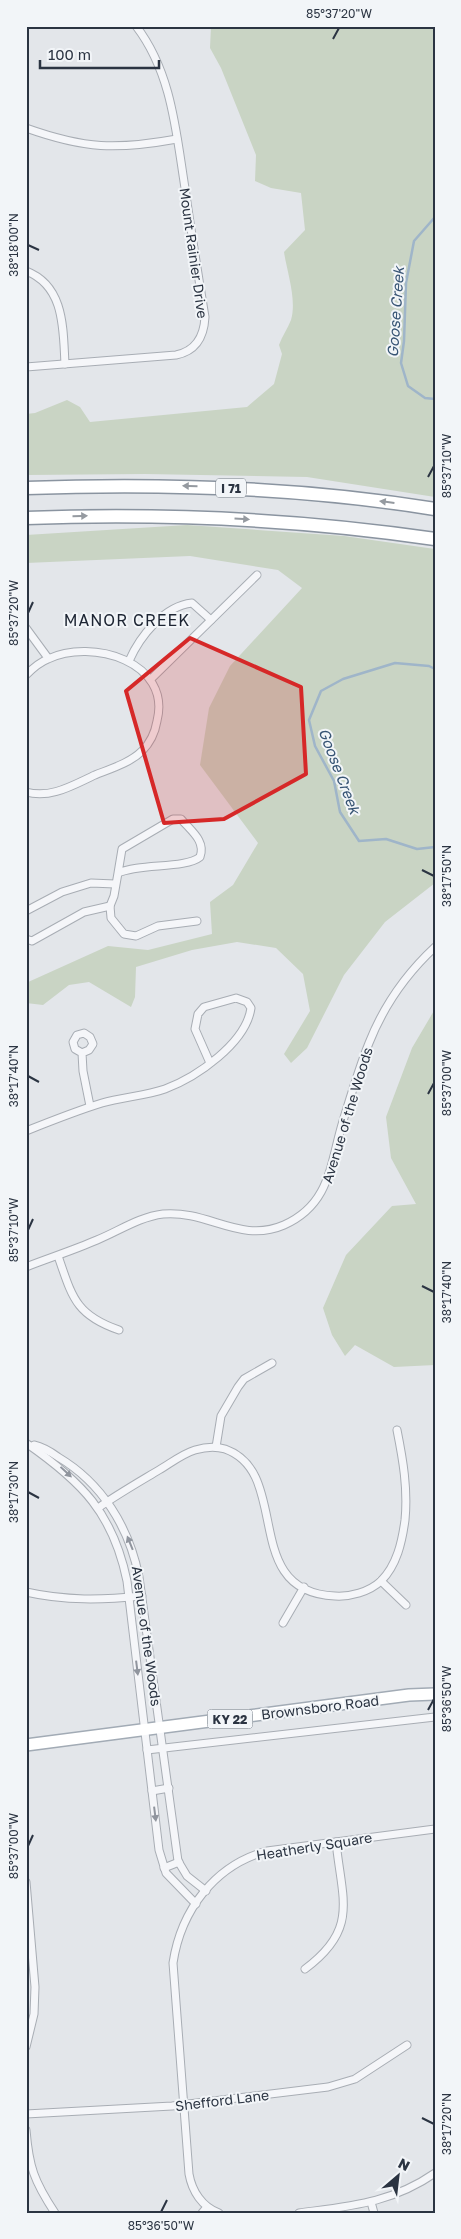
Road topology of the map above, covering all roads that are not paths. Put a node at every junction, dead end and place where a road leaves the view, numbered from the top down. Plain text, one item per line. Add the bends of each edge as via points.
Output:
1 (136, 26) edge
2 (26, 128) edge
3 (177, 139) junction
4 (26, 271) edge
5 (65, 364) junction
6 (26, 368) edge
7 (26, 488) edge
8 (435, 509) edge
9 (26, 518) edge
10 (435, 539) edge
11 (257, 575) dead end
12 (211, 620) junction
13 (26, 628) edge
14 (48, 658) junction
15 (129, 661) junction
16 (26, 675) edge
17 (151, 679) junction
18 (26, 792) edge
19 (118, 873) junction
20 (115, 884) junction
21 (110, 906) junction
22 (26, 911) edge
23 (198, 921) dead end
24 (26, 939) edge
25 (435, 947) edge
26 (82, 1053) dead end
27 (210, 1063) junction
28 (90, 1106) junction
29 (26, 1131) edge
30 (58, 1256) junction
31 (26, 1267) edge
32 (119, 1330) dead end
33 (272, 1363) dead end
34 (397, 1430) dead end
35 (27, 1443) edge
36 (216, 1447) junction
37 (108, 1501) junction
38 (98, 1508) junction
39 (381, 1581) junction
40 (304, 1588) junction
41 (26, 1592) edge
42 (142, 1596) junction
43 (129, 1597) junction
44 (406, 1606) dead end
45 (283, 1623) dead end
46 (435, 1694) edge
47 (435, 1717) edge
48 (161, 1729) junction
49 (145, 1731) junction
50 (26, 1746) edge
51 (164, 1749) junction
52 (147, 1750) junction
53 (169, 1788) junction
54 (152, 1790) junction
55 (435, 1829) edge
56 (336, 1842) junction
57 (179, 1862) junction
58 (164, 1868) junction
59 (26, 1882) edge
60 (206, 1891) junction
61 (196, 1904) junction
62 (305, 1969) dead end
63 (407, 2045) dead end
64 (26, 2047) edge
65 (183, 2105) junction
66 (26, 2114) edge
67 (26, 2130) edge
68 (435, 2173) edge
69 (371, 2202) junction
70 (205, 2210) edge
71 (55, 2213) edge
72 (219, 2213) edge
73 (299, 2213) edge
74 (374, 2213) edge

1 - 3 street, Mount Rainier Drive via 162,73
2 - 3 street via 91,146 135,146
3 - 5 street, Mount Rainier Drive via 205,317 202,336 190,350 181,354
4 - 5 street via 45,283 56,298 62,319
5 - 6 street, Mount Rainier Drive
8 -> 7 highway, I 71 via 334,496 196,486
9 -> 10 highway, I 71 via 213,517 342,527
11 - 12 street
12 - 15 street via 192,603 180,604 167,612 147,633
12 - 17 street
13 - 14 street
14 - 15 street via 86,652
14 - 16 street
15 - 17 street
17 - 18 street via 157,692 159,712 155,730 142,752 57,792
19 - 19 street via 130,868 196,860 200,857 202,844 181,819 173,819 122,849
19 - 20 street
20 - 21 street
20 - 22 street via 91,883 62,892
21 - 23 street via 111,918 124,934 130,936 158,926
21 - 24 street via 84,912 32,941
25 - 30 street, Avenue of the Woods via 406,976 381,1016 345,1113 329,1176 317,1199 304,1213 284,1225 258,1231 237,1229 200,1216 162,1214 131,1223
26 - 28 street
27 - 27 street via 223,1054 246,1024 251,1008 247,1002 236,998 204,1007 198,1014 195,1029
27 - 28 street via 191,1077 164,1089
28 - 29 street
30 - 31 street, Avenue of the Woods
30 - 32 street via 77,1303 89,1317
33 - 36 street via 244,1379 238,1387 222,1416
34 - 39 street via 406,1476 406,1513 397,1558
35 - 37 street, Avenue of the Woods via 66,1461
35 -> 38 street, Avenue of the Woods via 68,1474
36 - 37 street via 187,1453
36 - 40 street via 230,1451 252,1469 259,1484 276,1557
37 - 38 street
42 -> 37 street, Avenue of the Woods via 135,1558
38 - 43 street, Avenue of the Woods via 120,1554
39 - 40 street via 348,1596 322,1594
39 - 44 street
40 - 45 street
41 - 43 street via 72,1600
42 - 43 street
42 - 48 street, Avenue of the Woods
43 -> 49 street, Avenue of the Woods
46 - 48 main road, Brownsboro Road / KY 22
47 - 51 street
48 - 49 main road, Brownsboro Road / KY 22
48 - 51 street, Avenue of the Woods
49 - 50 main road, Brownsboro Road / KY 22
49 - 52 street, Avenue of the Woods
51 - 52 street
51 - 53 street, Avenue of the Woods
52 - 54 street, Avenue of the Woods
53 - 54 street
53 - 57 street, Avenue of the Woods
54 -> 58 street, Avenue of the Woods
55 - 56 street, Heatherly Square
56 - 60 street, Heatherly Square via 250,1856 225,1871
56 - 62 street via 344,1909 342,1926 335,1941
57 - 58 street
57 - 60 street via 187,1876
58 - 61 street
59 - 64 street via 35,1987 33,2022
60 - 61 street, Heatherly Square
61 - 65 street, Heatherly Square via 180,1930 173,1963
63 - 65 street, Shefford Lane via 366,2073 342,2084
65 - 66 street, Shefford Lane
65 - 70 street, Heatherly Square via 191,2183
67 - 71 street via 32,2173
68 - 69 street via 400,2193
69 - 73 street
69 - 74 street
70 - 72 street

